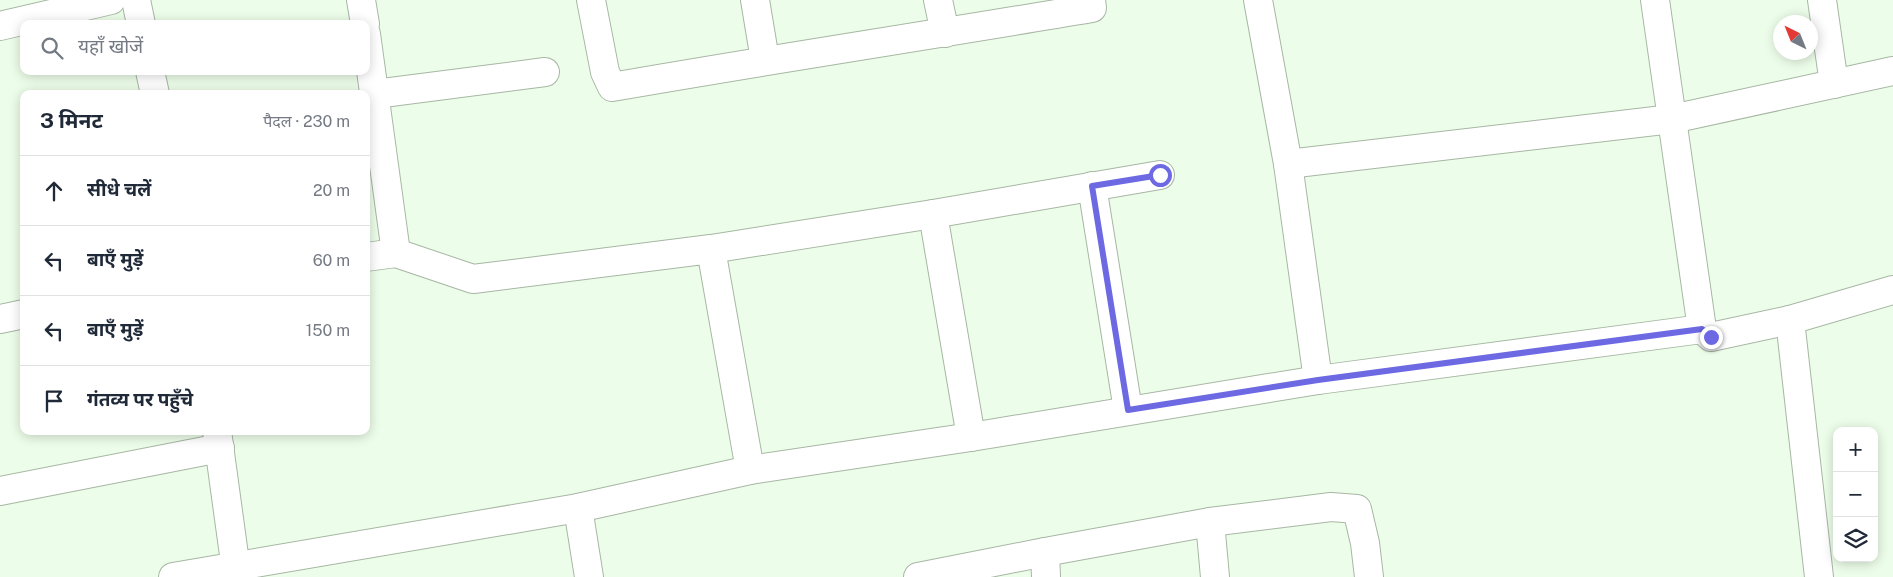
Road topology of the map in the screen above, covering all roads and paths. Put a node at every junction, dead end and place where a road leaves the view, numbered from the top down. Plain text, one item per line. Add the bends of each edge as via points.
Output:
1 (111, 0) edge
2 (136, 0) edge
3 (361, 0) edge
4 (591, 0) edge
5 (755, 0) edge
6 (938, 0) edge
7 (1091, 0) edge
8 (1258, 0) edge
9 (1655, 0) edge
10 (1822, 0) edge
11 (26, 20) edge
12 (140, 20) edge
13 (364, 20) edge
14 (20, 21) edge
15 (0, 26) edge
16 (945, 33) junction
17 (764, 60) junction
18 (370, 61) edge
19 (1893, 71) edge
20 (545, 72) dead end
21 (151, 75) edge
22 (1834, 84) junction
23 (154, 90) edge
24 (375, 94) junction
25 (1672, 119) junction
26 (1288, 164) junction
27 (1160, 175) dead end
28 (1092, 186) junction
29 (933, 214) junction
30 (711, 249) junction
31 (396, 253) junction
32 (370, 256) edge
33 (1893, 290) edge
34 (20, 315) edge
35 (0, 319) edge
36 (1790, 320) junction
37 (1702, 329) junction
38 (1318, 380) junction
39 (1128, 410) junction
40 (971, 437) junction
41 (218, 439) edge
42 (750, 470) junction
43 (0, 491) edge
44 (578, 508) junction
45 (1210, 522) junction
46 (1045, 565) edge
47 (236, 572) edge
48 (173, 577) edge
49 (590, 577) edge
50 (918, 577) edge
51 (1215, 577) edge
52 (1369, 577) edge
53 (1819, 577) edge

1 - 11 street
2 - 12 street
3 - 13 street
4 - 17 street via 605,72 612,87
5 - 17 street
6 - 16 street
7 - 16 street via 1092,8
8 - 26 street
9 - 25 street
10 - 22 street
14 - 15 street
16 - 17 street
18 - 24 street
19 - 22 street
20 - 24 street
21 - 23 street
22 - 25 street
24 - 31 street
25 - 26 street
25 - 37 street
26 - 38 street
27 - 28 street
28 - 29 street
28 - 39 street
29 - 30 street
29 - 40 street
30 - 31 street via 472,279
30 - 42 street
31 - 32 street
33 - 36 street
34 - 35 street
36 - 37 street via 1711,337
36 - 53 street
37 - 38 street
38 - 39 street
39 - 40 street
40 - 42 street
41 - 43 street
41 - 47 street
42 - 44 street
44 - 47 street
44 - 49 street
45 - 46 street
45 - 51 street
45 - 52 street via 1331,507 1357,509
46 - 50 street
47 - 48 street

